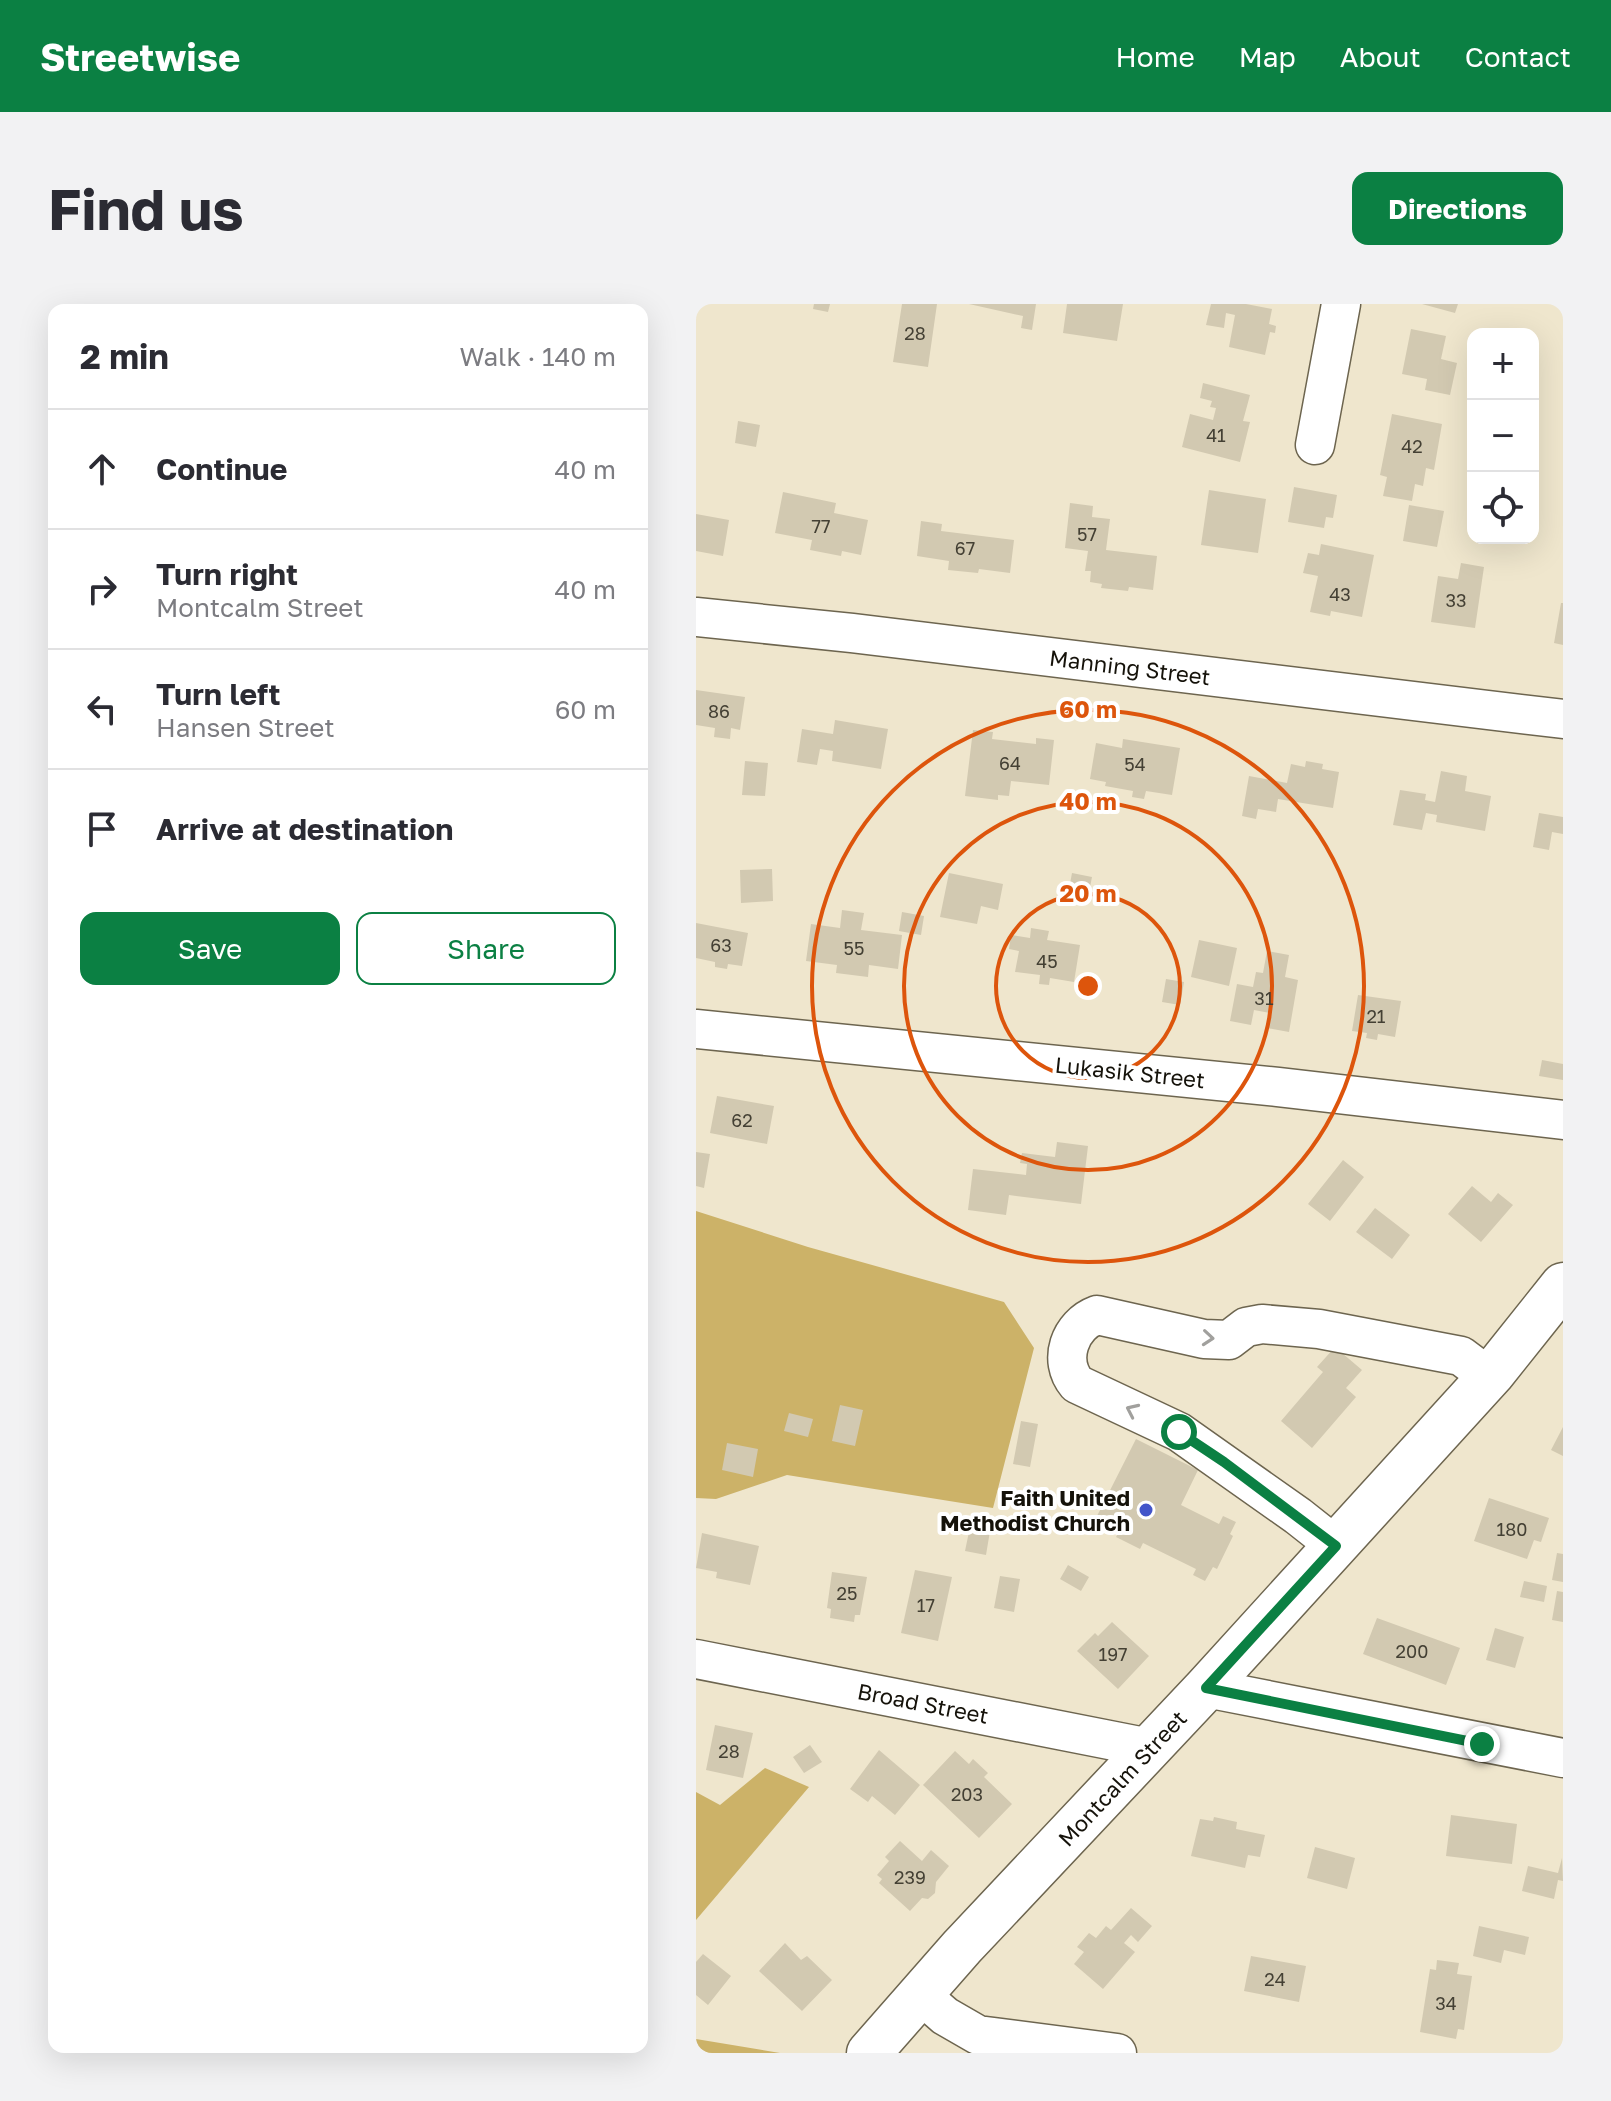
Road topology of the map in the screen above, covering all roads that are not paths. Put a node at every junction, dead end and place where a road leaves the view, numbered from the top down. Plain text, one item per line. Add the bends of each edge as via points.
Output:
1 (1341, 304) edge
2 (1315, 445) dead end
3 (696, 617) edge
4 (1563, 719) edge
5 (696, 1029) edge
6 (1563, 1120) edge
7 (1555, 1308) edge
8 (1489, 1377) junction
9 (1336, 1546) junction
10 (696, 1659) edge
11 (1206, 1688) junction
12 (1150, 1748) junction
13 (1563, 1758) edge
14 (921, 1995) junction
15 (869, 2053) edge
16 (1117, 2053) edge

1 - 2 street
3 - 4 street, Manning Street
5 - 6 street, Lukasik Street
7 - 8 main road, Montcalm Street
8 - 9 main road, Montcalm Street
9 -> 8 street via 1179,1432 1077,1384 1067,1357 1083,1321 1097,1315 1229,1340 1246,1327 1262,1324 1319,1329 1461,1356
9 - 11 main road, Montcalm Street
10 - 12 street, Broad Street
11 - 12 main road, Montcalm Street
11 - 13 street
12 - 14 main road, Montcalm Street
14 - 15 main road, Montcalm Street
14 - 16 street via 978,2035

